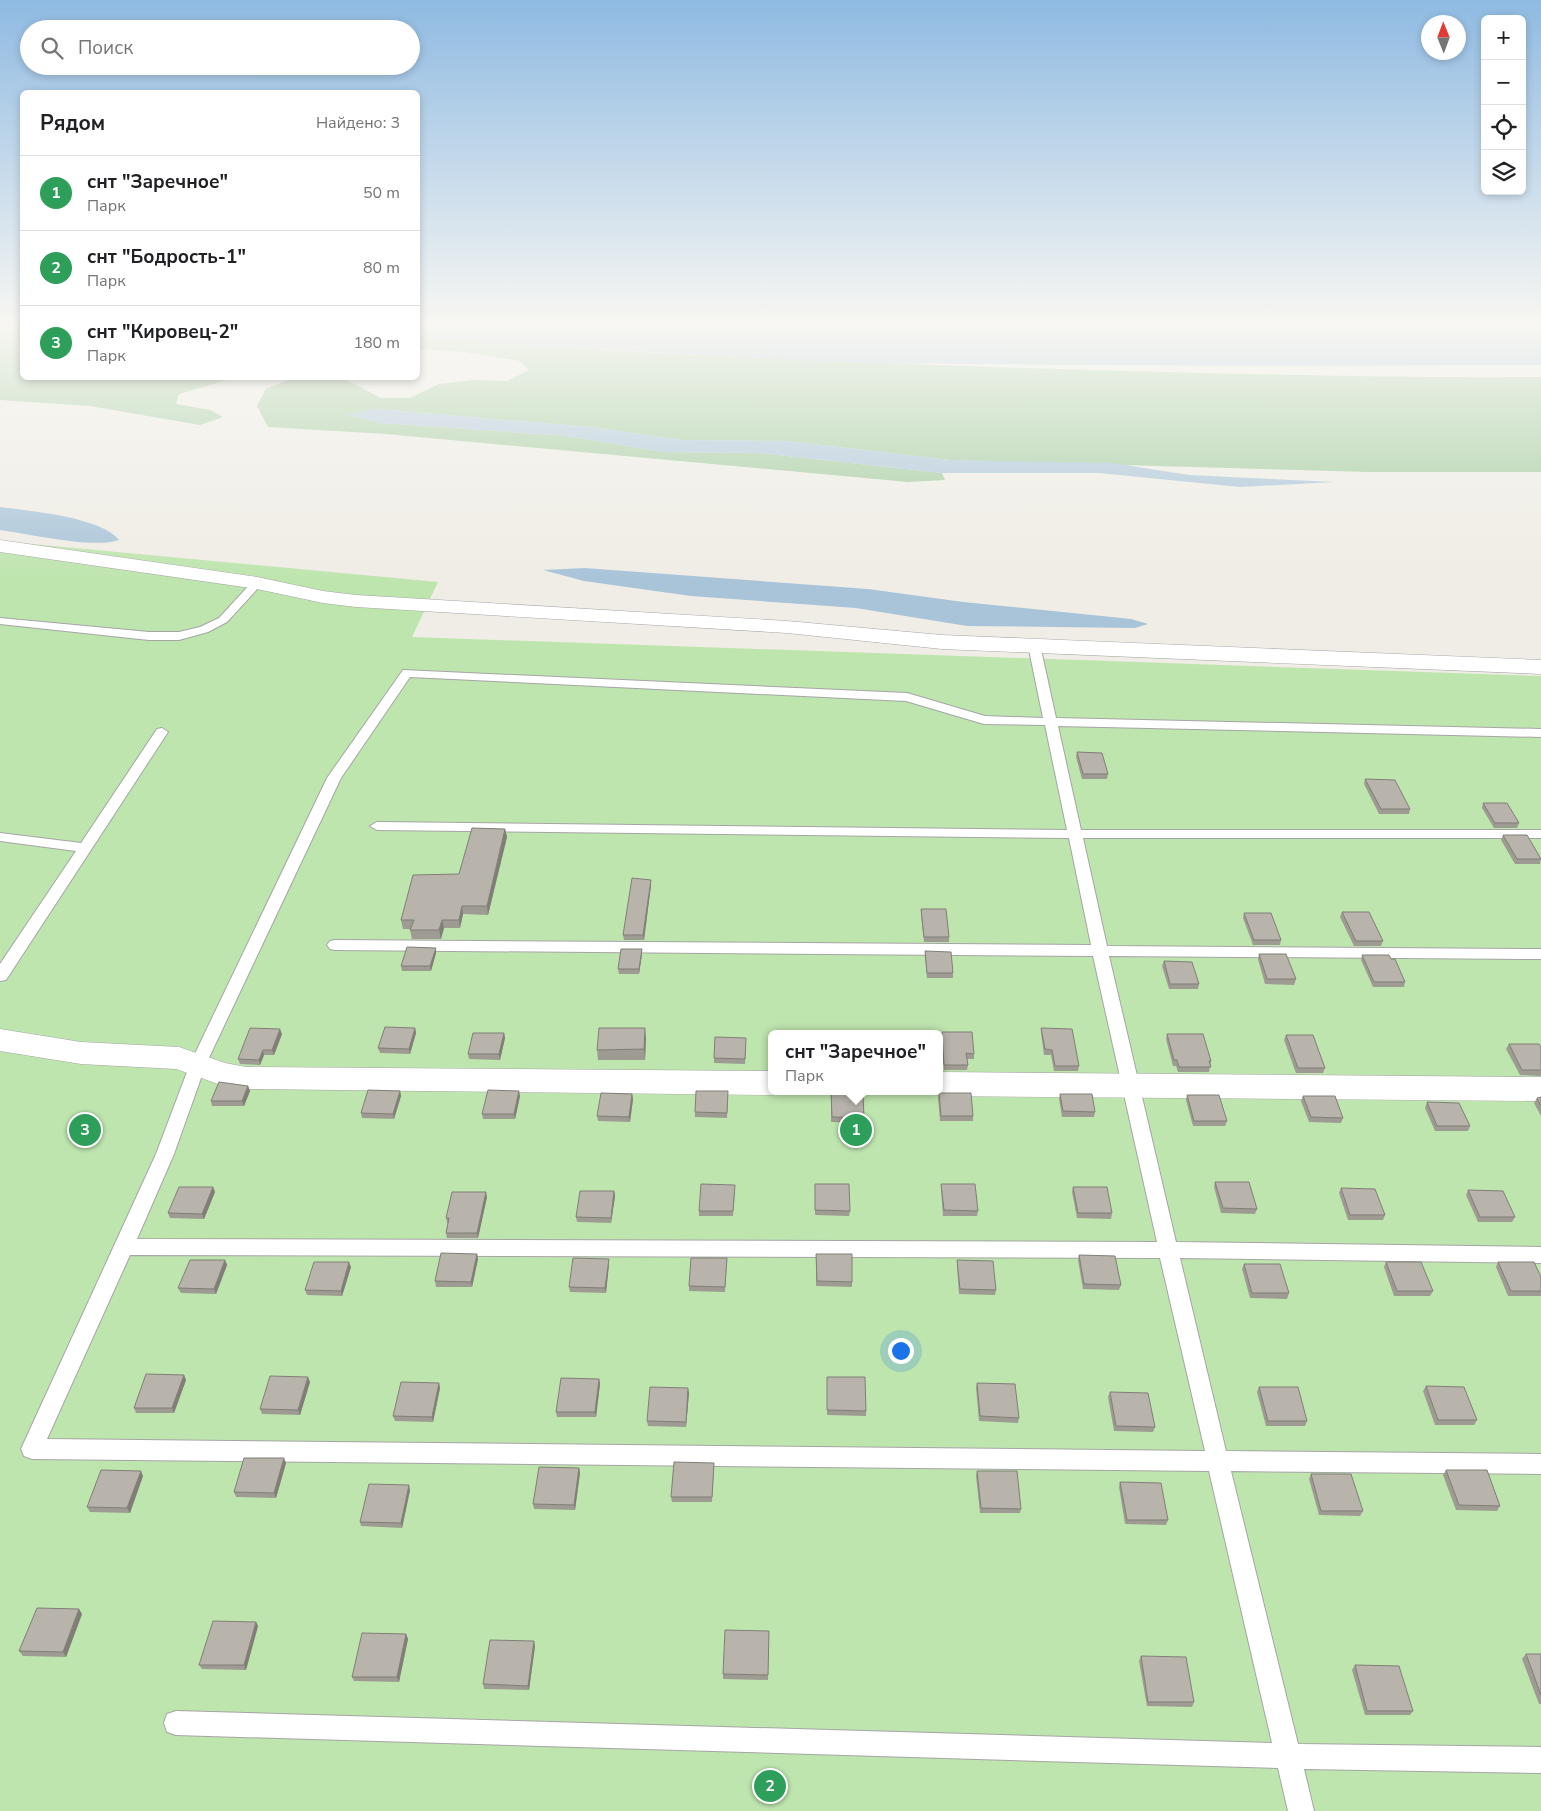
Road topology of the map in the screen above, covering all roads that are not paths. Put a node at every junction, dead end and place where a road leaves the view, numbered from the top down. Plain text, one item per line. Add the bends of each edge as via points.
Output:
1 (0, 546) edge
2 (257, 583) junction
3 (0, 621) edge
4 (1034, 645) junction
5 (1541, 667) edge
6 (1050, 721) junction
7 (162, 732) dead end
8 (1541, 733) edge
9 (377, 826) dead end
10 (1075, 834) junction
11 (1541, 834) edge
12 (0, 837) edge
13 (84, 848) junction
14 (335, 945) dead end
15 (1100, 951) junction
16 (1541, 954) edge
17 (0, 976) edge
18 (0, 1040) edge
19 (198, 1064) junction
20 (768, 1083) edge
21 (943, 1084) edge
22 (1129, 1085) junction
23 (1541, 1089) edge
24 (124, 1247) junction
25 (1169, 1250) junction
26 (1541, 1255) edge
27 (1218, 1460) junction
28 (1541, 1464) edge
29 (176, 1723) dead end
30 (1288, 1756) junction
31 (1541, 1760) edge
32 (1301, 1811) edge

1 - 2 street
2 - 3 lane via 223,620 204,630 179,636 149,636
2 - 4 street via 356,601 787,627 942,642
4 - 5 street
4 - 6 lane
6 - 8 lane
6 - 10 lane
6 - 19 lane via 984,720 907,697 407,674 334,778
7 - 13 lane
9 - 10 lane
10 - 11 lane
10 - 15 lane
12 - 13 lane
13 - 17 lane
14 - 15 lane
15 - 16 lane
15 - 22 lane
18 - 19 street via 81,1053 179,1058
19 - 20 street via 221,1074 246,1078
19 - 24 lane via 165,1154
21 - 22 street
22 - 23 street
22 - 25 lane
24 - 25 lane
24 - 27 lane via 32,1449
25 - 26 lane
25 - 27 lane
27 - 28 lane
27 - 30 lane
29 - 30 lane
30 - 31 lane
30 - 32 lane

